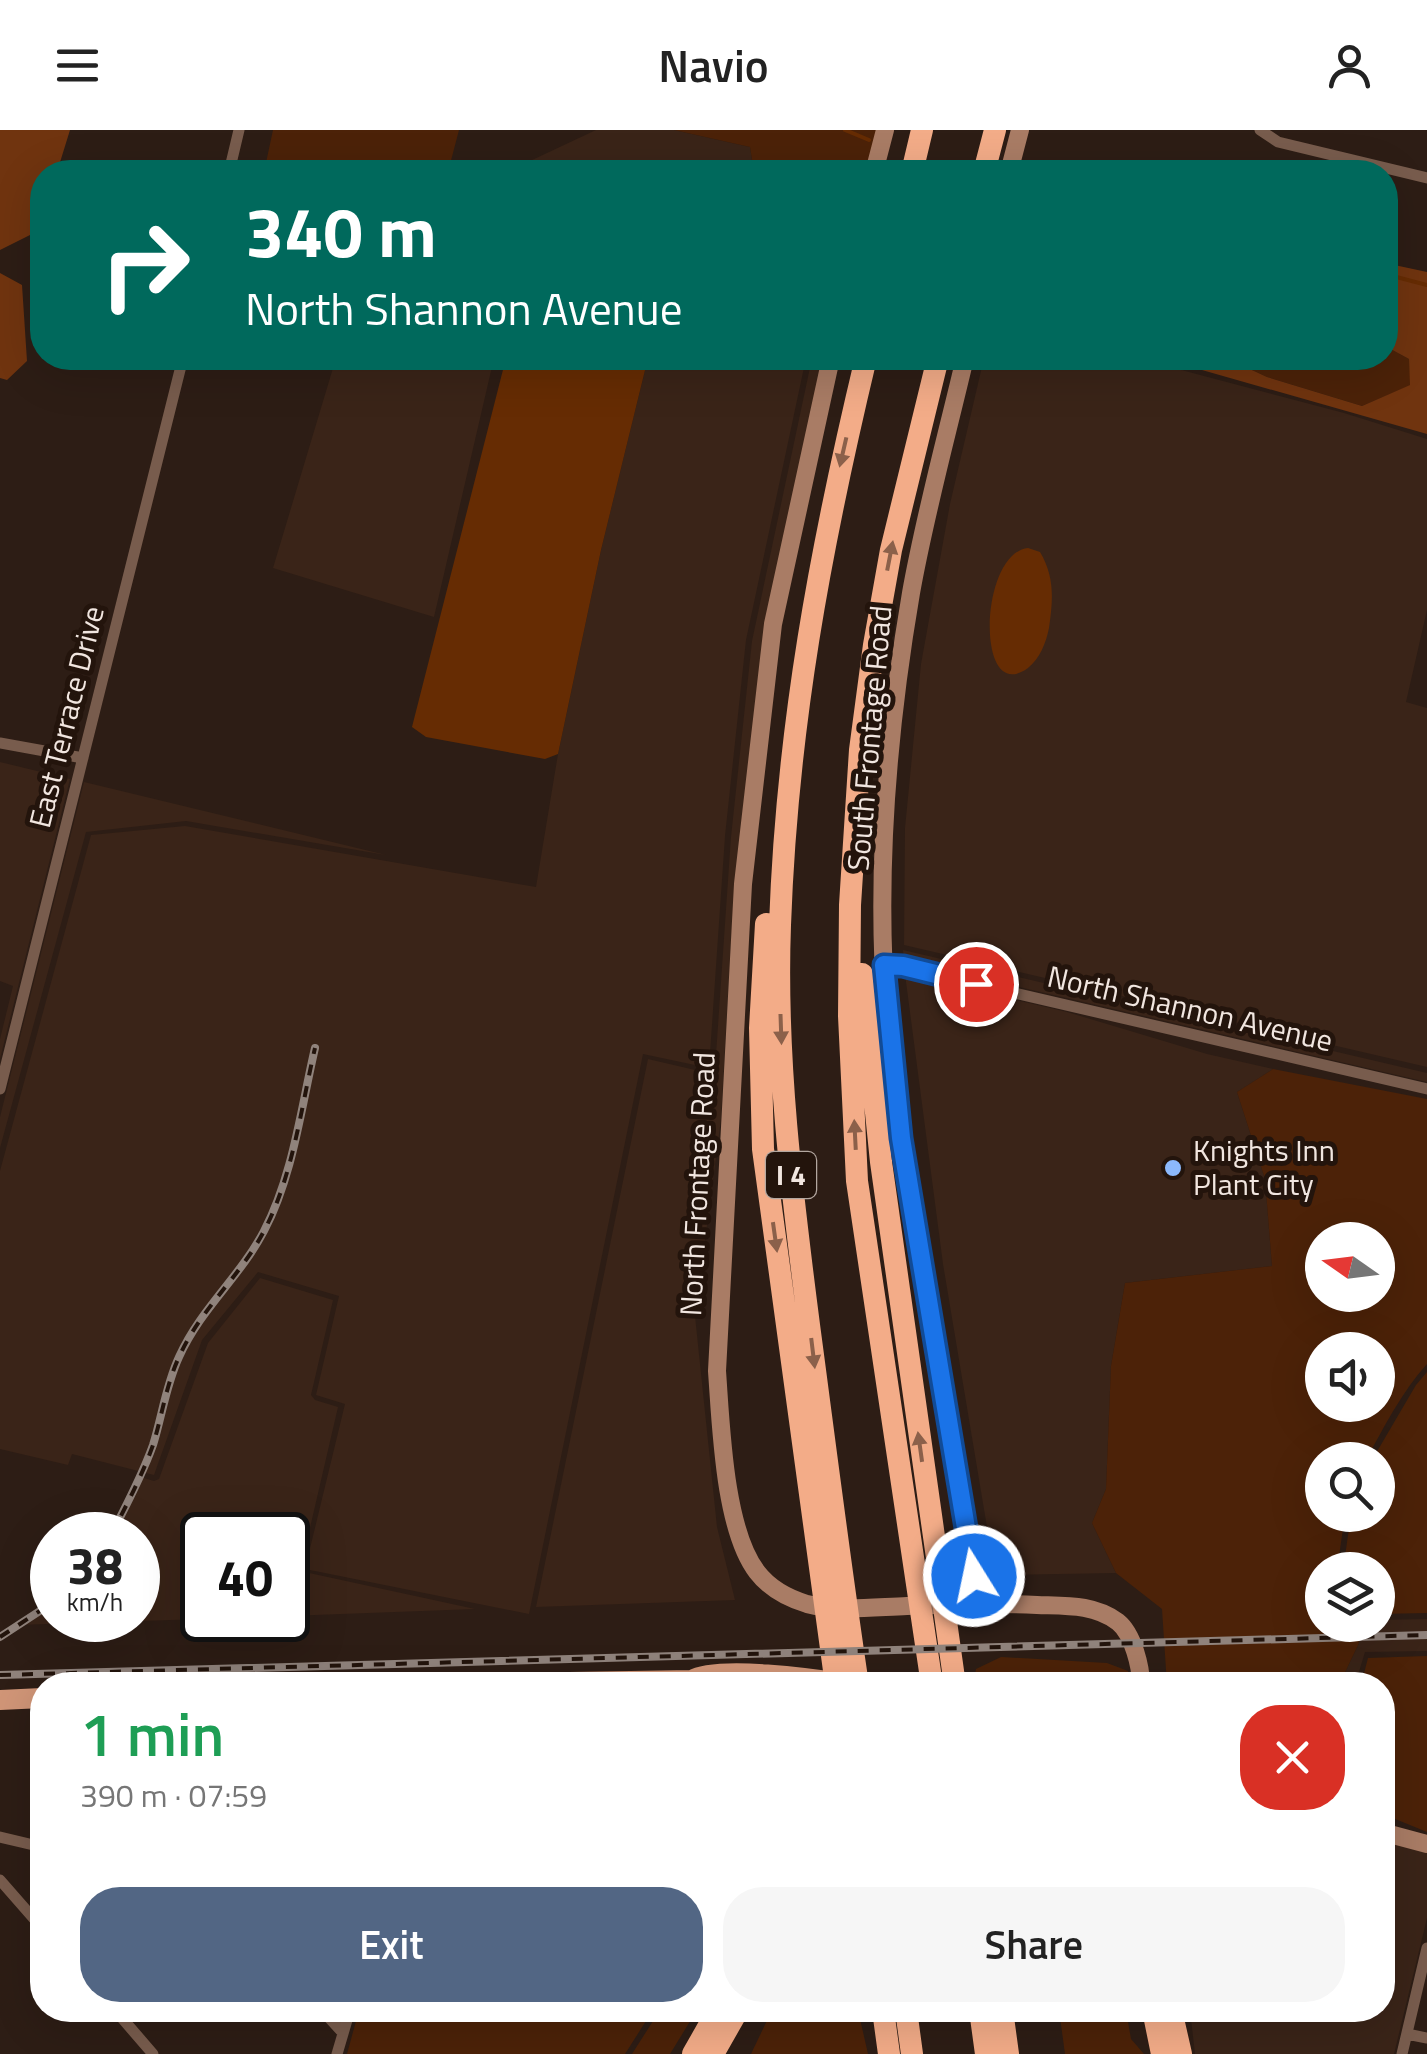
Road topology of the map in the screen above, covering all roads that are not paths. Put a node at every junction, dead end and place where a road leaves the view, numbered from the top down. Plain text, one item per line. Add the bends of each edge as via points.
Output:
1 (239, 130) edge
2 (885, 130) edge
3 (922, 130) edge
4 (995, 130) edge
5 (1020, 130) edge
6 (1260, 130) edge
7 (232, 160) edge
8 (877, 160) edge
9 (915, 160) edge
10 (987, 160) edge
11 (1012, 160) edge
12 (1352, 160) edge
13 (1398, 171) edge
14 (1427, 178) edge
15 (179, 370) edge
16 (828, 370) edge
17 (863, 370) edge
18 (935, 370) edge
19 (962, 370) edge
20 (0, 743) edge
21 (82, 758) junction
22 (884, 965) junction
23 (1427, 1088) edge
24 (0, 1089) edge
25 (923, 1543) junction
26 (978, 1603) junction
27 (838, 1672) edge
28 (931, 1672) edge
29 (952, 1672) edge
30 (1138, 1672) edge
31 (30, 1699) edge
32 (0, 1700) edge
33 (1395, 1835) edge
34 (0, 1837) edge
35 (1427, 1844) edge
36 (30, 1845) edge
37 (0, 1880) edge
38 (30, 1914) edge
39 (1427, 1948) edge
40 (125, 2022) edge
41 (333, 2022) edge
42 (346, 2022) edge
43 (711, 2022) edge
44 (731, 2022) edge
45 (885, 2022) edge
46 (908, 2022) edge
47 (982, 2022) edge
48 (1004, 2022) edge
49 (1155, 2022) edge
50 (1174, 2022) edge
51 (343, 2033) junction
52 (1406, 2034) junction
53 (1427, 2038) edge
54 (154, 2054) edge
55 (337, 2054) edge
56 (693, 2054) edge
57 (713, 2054) edge
58 (889, 2054) edge
59 (912, 2054) edge
60 (986, 2054) edge
61 (1008, 2054) edge
62 (1162, 2054) edge
63 (1181, 2054) edge
64 (1402, 2054) edge

1 - 7 street
2 - 8 street
3 - 9 highway
4 - 10 highway
5 - 11 street
6 - 12 street via 1278,142
13 - 14 street
15 - 21 street, East Terrace Drive
16 - 26 street, North Frontage Road via 773,624 742,884 717,1371 722,1442 744,1548 754,1569 785,1597 812,1606
17 -> 27 highway via 807,629 768,895 760,1028 763,1148 828,1554
25 -> 18 highway, I 4 via 857,1182 849,1016 852,860 874,644
19 - 22 street, South Frontage Road via 912,590 898,687 888,769
20 - 21 street
21 - 24 street, East Terrace Drive
22 - 23 street, North Shannon Avenue
22 - 26 street, South Frontage Road via 901,1138
25 - 28 highway, I 4
25 - 29 highway
26 - 30 street, North Frontage Road via 1083,1606 1120,1623
31 - 32 main road
33 - 35 street
34 - 36 street
37 - 38 street
39 - 52 street
40 - 54 street
41 - 51 street
42 - 51 street
43 - 56 highway
44 - 57 highway
45 - 58 highway
46 - 59 highway
47 - 60 highway
48 - 61 highway
49 - 62 highway
50 - 63 highway
51 - 55 street
52 - 53 street
52 - 64 street

